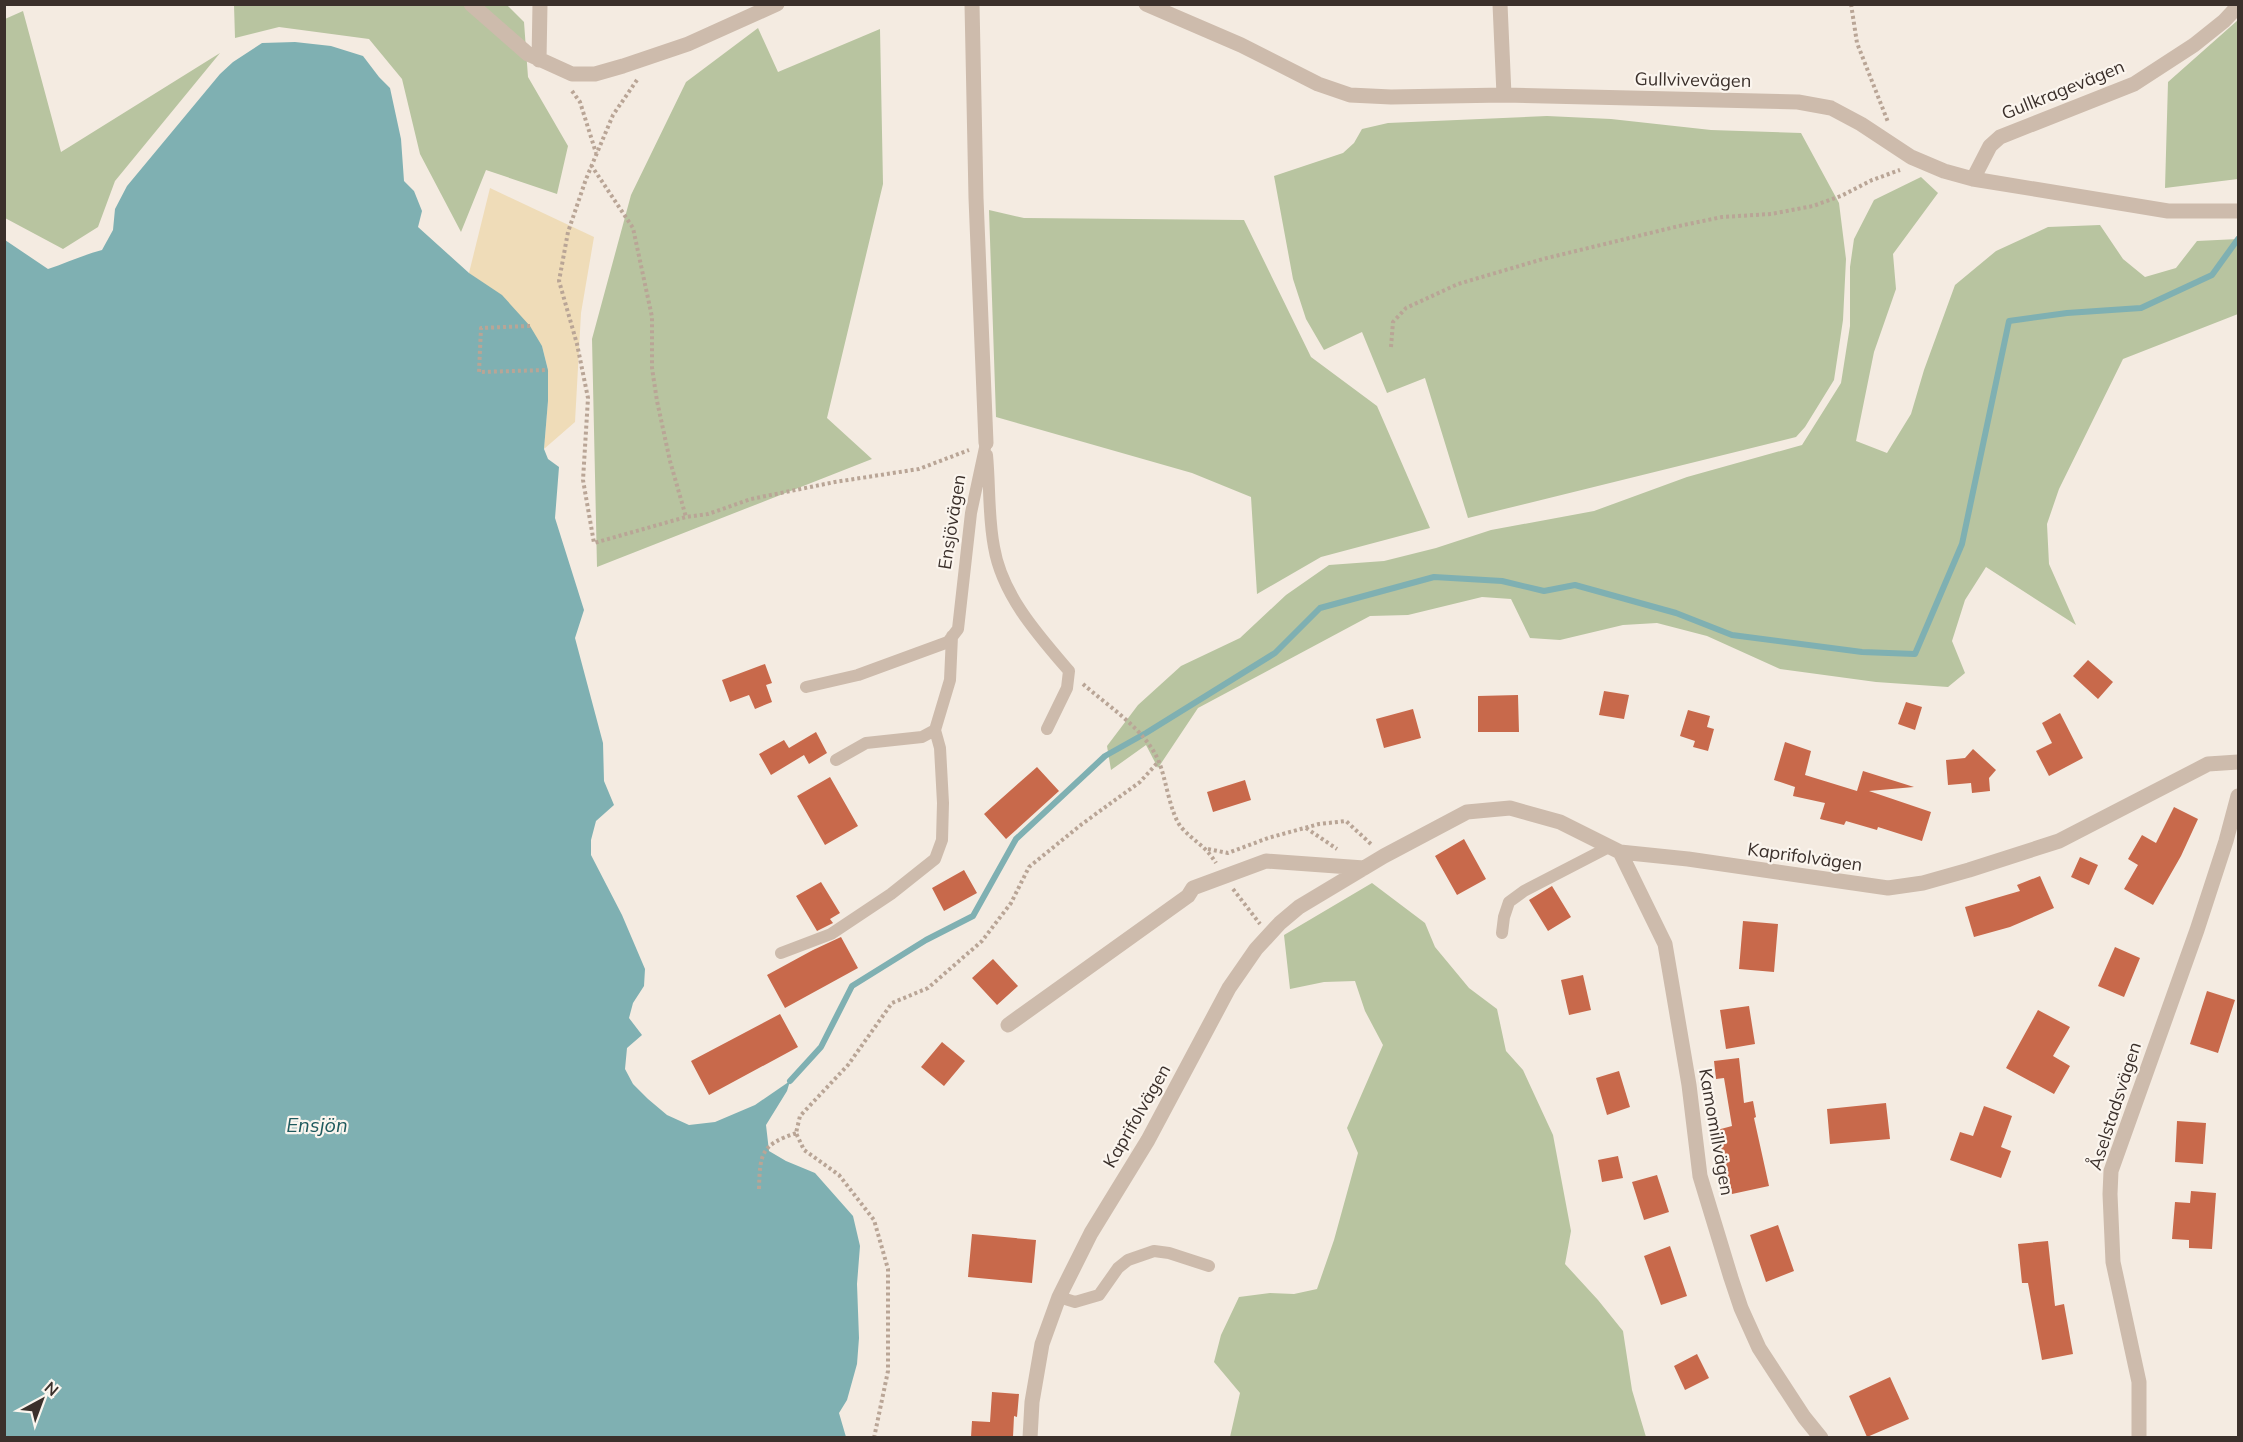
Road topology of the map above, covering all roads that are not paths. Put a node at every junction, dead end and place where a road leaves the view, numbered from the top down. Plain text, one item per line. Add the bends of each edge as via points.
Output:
1 (471, 4) edge
2 (540, 4) edge
3 (777, 4) edge
4 (972, 4) edge
5 (1500, 4) edge
6 (1150, 5) edge
7 (2238, 6) edge
8 (546, 63) junction
9 (1504, 95) junction
10 (1973, 179) junction
11 (2238, 212) edge
12 (986, 443) junction
13 (952, 636) junction
14 (806, 687) dead end
15 (1047, 729) dead end
16 (935, 730) junction
17 (836, 760) dead end
18 (2238, 762) edge
19 (2238, 796) edge
20 (1615, 849) junction
21 (1364, 868) junction
22 (1502, 933) dead end
23 (781, 953) dead end
24 (1008, 1025) dead end
25 (1209, 1266) dead end
26 (1059, 1297) junction
27 (1030, 1437) edge
28 (1821, 1437) edge
29 (2139, 1437) edge

1 - 8 street via 513,43
2 - 8 street
3 - 8 street via 688,44 595,74 572,74
4 - 12 street, Ensjövägen
5 - 9 street
6 - 9 street, Gullvivevägen via 1318,84 1350,95
7 - 10 street, Gullkragevägen via 2194,45 2134,84 2000,137 1990,146
9 - 10 street, Gullvivevägen via 1798,102 1830,108 1911,156
10 - 11 street, Gullvivevägen via 2168,211
12 - 13 lane, Ensjövägen via 971,513 958,629
12 - 15 lane via 994,548 1002,572 1027,619 1069,671 1067,688
13 - 14 lane via 948,642 858,675
13 - 16 lane, Ensjövägen via 950,680
16 - 17 lane via 922,737 866,743
16 - 23 lane, Ensjövägen via 940,748 943,803 942,840 935,859 831,934
18 - 20 street, Kaprifolvägen via 2208,764 2059,842 1923,883 1888,888
19 - 29 street, Åselstadsvägen via 2197,930 2111,1171 2113,1262 2139,1382
20 - 21 street, Kaprifolvägen via 1560,822 1510,808 1467,812
20 - 22 lane via 1524,891 1509,903
20 - 28 street, Kamomillvägen via 1665,944 1700,1176 1741,1308 1760,1348
21 - 24 street via 1266,861 1193,888 1188,896
21 - 26 street, Kaprifolvägen via 1299,908 1256,950 1229,988
25 - 26 lane via 1154,1251 1128,1260 1099,1295 1075,1302
26 - 27 street, Kaprifolvägen via 1042,1344

